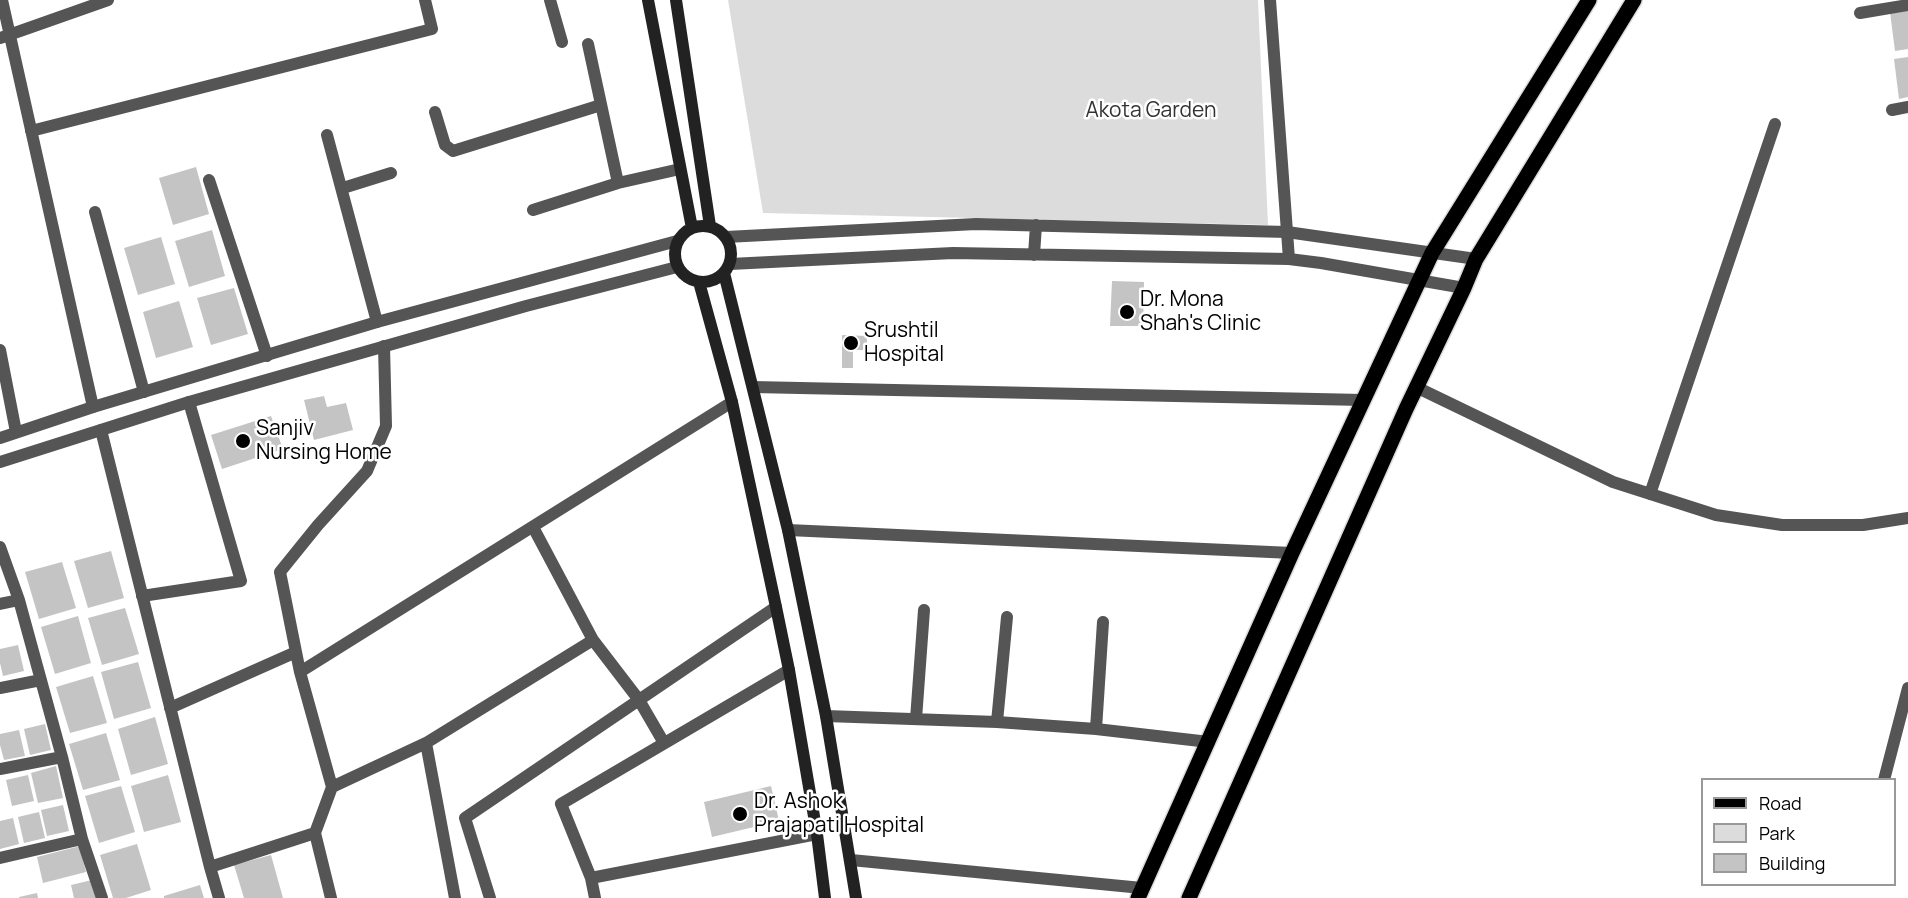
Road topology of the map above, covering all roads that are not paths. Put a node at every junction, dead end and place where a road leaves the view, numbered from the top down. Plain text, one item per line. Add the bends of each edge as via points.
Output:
1 (2, 0) edge
2 (108, 0) edge
3 (425, 0) edge
4 (550, 0) edge
5 (648, 0) edge
6 (676, 0) edge
7 (1270, 0) edge
8 (1589, 0) edge
9 (1634, 0) edge
10 (1908, 5) edge
11 (1860, 13) dead end
12 (5, 36) edge
13 (562, 42) dead end
14 (588, 44) dead end
15 (601, 105) junction
16 (1908, 107) edge
17 (1892, 110) dead end
18 (435, 112) dead end
19 (1775, 124) dead end
20 (31, 131) junction
21 (327, 135) dead end
22 (680, 169) junction
23 (391, 173) dead end
24 (209, 180) dead end
25 (618, 183) junction
26 (343, 188) junction
27 (533, 210) dead end
28 (95, 212) dead end
29 (1035, 225) junction
30 (710, 226) junction
31 (692, 228) junction
32 (1287, 232) junction
33 (726, 237) junction
34 (677, 241) junction
35 (1432, 253) junction
36 (1034, 255) junction
37 (1476, 259) junction
38 (1289, 260) junction
39 (677, 267) junction
40 (727, 268) junction
41 (1419, 280) junction
42 (699, 282) junction
43 (1464, 288) junction
44 (377, 322) junction
45 (384, 346) junction
46 (0, 350) edge
47 (267, 356) junction
48 (2, 373) edge
49 (753, 387) junction
50 (1416, 387) junction
51 (144, 392) junction
52 (1364, 400) junction
53 (189, 402) junction
54 (732, 402) junction
55 (93, 407) junction
56 (101, 430) junction
57 (16, 432) junction
58 (0, 438) edge
59 (0, 462) edge
60 (1650, 494) junction
61 (1908, 518) edge
62 (533, 527) junction
63 (788, 530) junction
64 (0, 547) edge
65 (1292, 553) junction
66 (142, 596) junction
67 (19, 600) junction
68 (0, 604) edge
69 (777, 607) junction
70 (924, 610) dead end
71 (1007, 617) dead end
72 (1103, 622) dead end
73 (593, 640) junction
74 (296, 652) junction
75 (789, 670) junction
76 (300, 672) junction
77 (40, 680) junction
78 (0, 688) edge
79 (1908, 688) edge
80 (639, 700) junction
81 (170, 708) junction
82 (826, 716) junction
83 (916, 719) junction
84 (997, 722) junction
85 (1096, 729) junction
86 (1209, 742) junction
87 (426, 743) junction
88 (664, 743) junction
89 (62, 757) junction
90 (0, 769) edge
91 (1885, 778) edge
92 (332, 787) junction
93 (315, 834) junction
94 (817, 834) junction
95 (82, 838) junction
96 (0, 858) edge
97 (851, 860) junction
98 (210, 867) junction
99 (591, 878) junction
100 (1140, 893) edge
101 (102, 898) edge
102 (219, 898) edge
103 (331, 898) edge
104 (456, 898) edge
105 (490, 898) edge
106 (595, 898) edge
107 (825, 898) edge
108 (856, 898) edge
109 (1189, 898) edge

1 - 12 street
2 - 12 street
3 - 20 street via 432,29
4 - 13 street
5 - 22 main road
6 - 30 main road
7 - 32 street
8 - 35 main road
9 - 37 main road
10 - 11 street
12 - 20 street
14 - 15 street
15 - 18 street via 453,152 445,145
15 - 25 street
16 - 17 street
19 - 60 street
20 - 55 street
21 - 26 street
22 - 25 street
22 - 31 main road
23 - 26 street
24 - 47 street
25 - 27 street
26 - 44 street
28 - 51 street
29 - 32 street
29 - 33 street via 976,224
29 - 36 street
30 - 31 main road
30 - 33 main road
31 - 34 main road
32 - 35 street
32 - 38 street
33 - 40 main road via 732,255
34 - 39 main road
34 - 44 street
35 - 37 street
35 - 41 main road
36 - 38 street
36 - 40 street via 953,253
37 - 43 main road
38 - 41 street
39 - 42 main road
39 - 45 street
40 - 42 main road via 709,282
40 - 49 main road
41 - 43 street
41 - 52 main road
42 - 54 main road
43 - 50 main road
44 - 47 street
45 - 53 street
45 - 74 street via 387,426 367,471 280,572
46 - 48 street
47 - 51 street
48 - 57 street
49 - 52 street
49 - 63 main road
50 - 60 street via 1613,482
50 - 109 main road
51 - 55 street
52 - 65 main road
53 - 56 street
53 - 66 street via 241,581
54 - 62 street
54 - 69 main road
55 - 57 street
56 - 59 street
56 - 66 street
57 - 58 street
60 - 61 street via 1716,515 1782,525 1863,525
62 - 73 street
62 - 76 street
63 - 65 street
63 - 82 main road
64 - 67 street
65 - 86 main road
66 - 81 street
67 - 68 street
67 - 77 street
69 - 75 main road
69 - 80 street
70 - 83 street
71 - 84 street
72 - 85 street
73 - 80 street
73 - 87 street
74 - 76 street
74 - 81 street
75 - 88 street
75 - 94 main road
76 - 92 street
77 - 78 street
77 - 89 street
79 - 91 street
80 - 88 street
80 - 105 street via 465,818
81 - 98 street
82 - 83 street
82 - 97 main road
83 - 84 street
84 - 85 street
85 - 86 street
86 - 100 main road
87 - 92 street
87 - 104 street
88 - 99 street via 561,804
89 - 90 street
89 - 95 street
92 - 93 street
93 - 98 street
93 - 103 street
94 - 99 street
94 - 107 main road
95 - 96 street
95 - 101 street
97 - 100 street
97 - 108 main road
98 - 102 street
99 - 106 street

